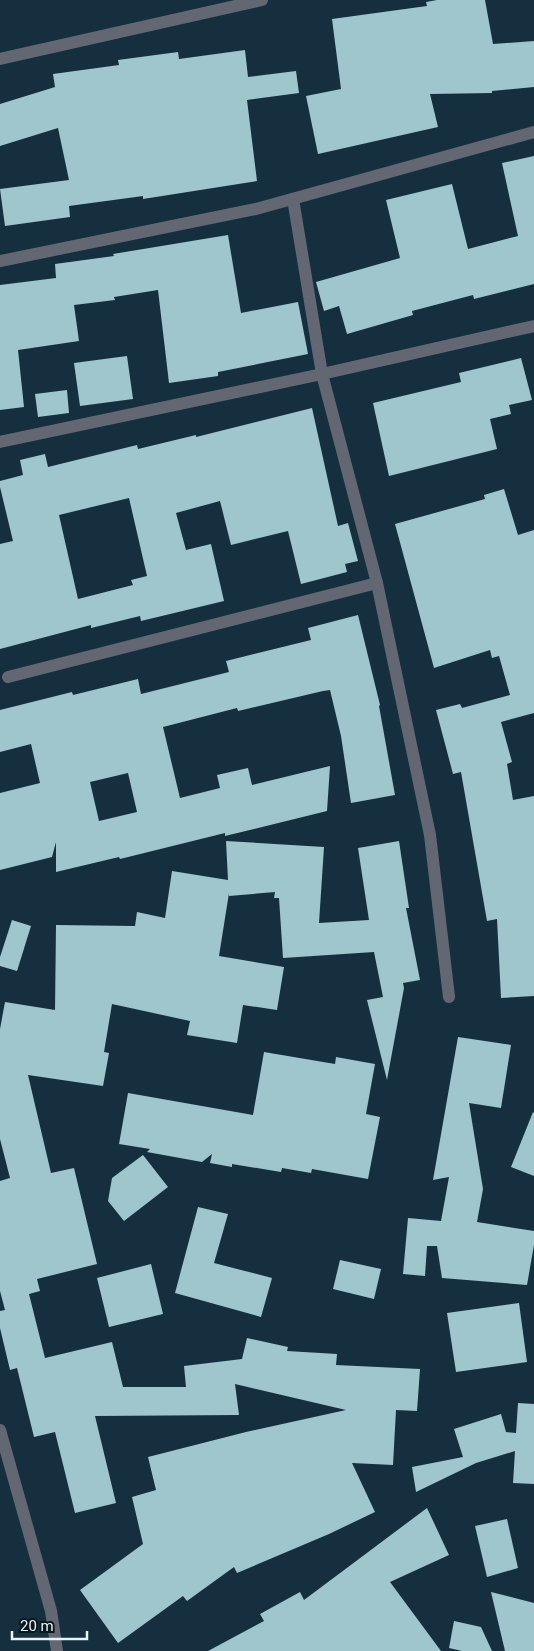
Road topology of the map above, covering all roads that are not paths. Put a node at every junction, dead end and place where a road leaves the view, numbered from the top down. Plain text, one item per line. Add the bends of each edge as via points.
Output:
1 (262, 0) edge
2 (0, 59) edge
3 (534, 132) edge
4 (293, 199) junction
5 (0, 261) edge
6 (534, 326) edge
7 (322, 374) junction
8 (0, 442) edge
9 (377, 583) junction
10 (8, 677) dead end
11 (449, 997) dead end
12 (0, 1430) edge
13 (57, 1651) edge

1 - 2 street
3 - 4 street
4 - 5 street
4 - 7 street
6 - 7 street
7 - 8 street
7 - 9 street
9 - 10 street
9 - 11 street via 430,835
12 - 13 street via 51,1611

